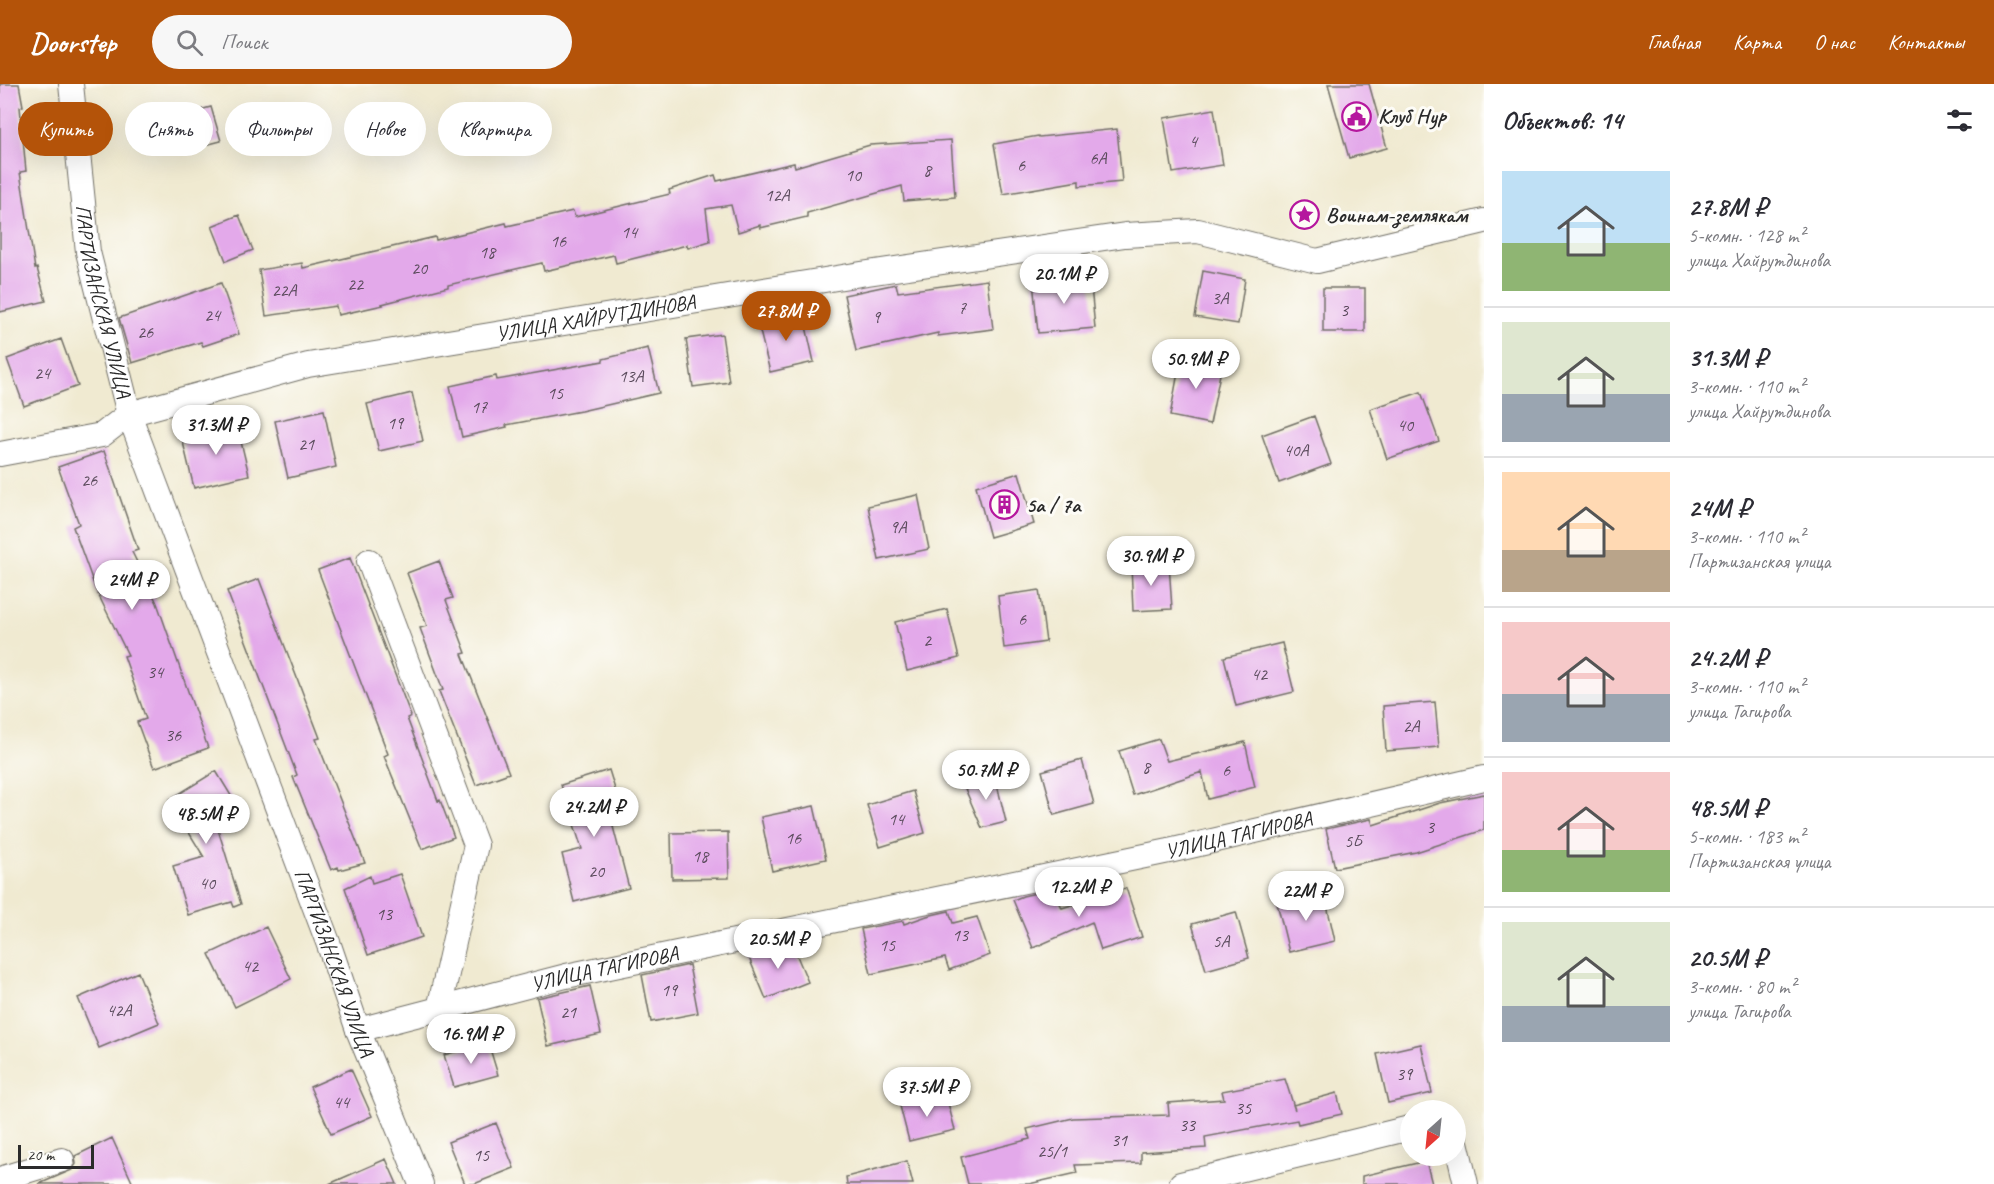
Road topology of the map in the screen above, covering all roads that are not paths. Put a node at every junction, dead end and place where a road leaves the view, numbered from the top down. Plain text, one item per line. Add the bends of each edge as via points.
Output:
1 (71, 84) edge
2 (1484, 221) edge
3 (129, 414) junction
4 (0, 454) edge
5 (369, 561) dead end
6 (1484, 778) edge
7 (439, 1009) junction
8 (358, 1030) junction
9 (1400, 1130) edge
10 (62, 1160) dead end
11 (1462, 1166) edge
12 (0, 1179) edge
13 (421, 1184) edge
14 (1182, 1184) edge
15 (1466, 1184) edge

1 - 3 street, ПАРТИЗАНСКАЯ УЛИЦА via 88,252
2 - 3 street, УЛИЦА ХАЙРУТДИНОВА via 1317,261 1198,231 1125,235 861,274 309,365
3 - 4 street, УЛИЦА ХАЙРУТДИНОВА via 102,435
3 - 8 street, ПАРТИЗАНСКАЯ УЛИЦА
5 - 7 street via 476,844
6 - 7 street, УЛИЦА ТАГИРОВА via 1169,851 566,976
7 - 8 street, УЛИЦА ТАГИРОВА
8 - 13 street, ПАРТИЗАНСКАЯ УЛИЦА
9 - 14 street
10 - 12 street
11 - 15 street

